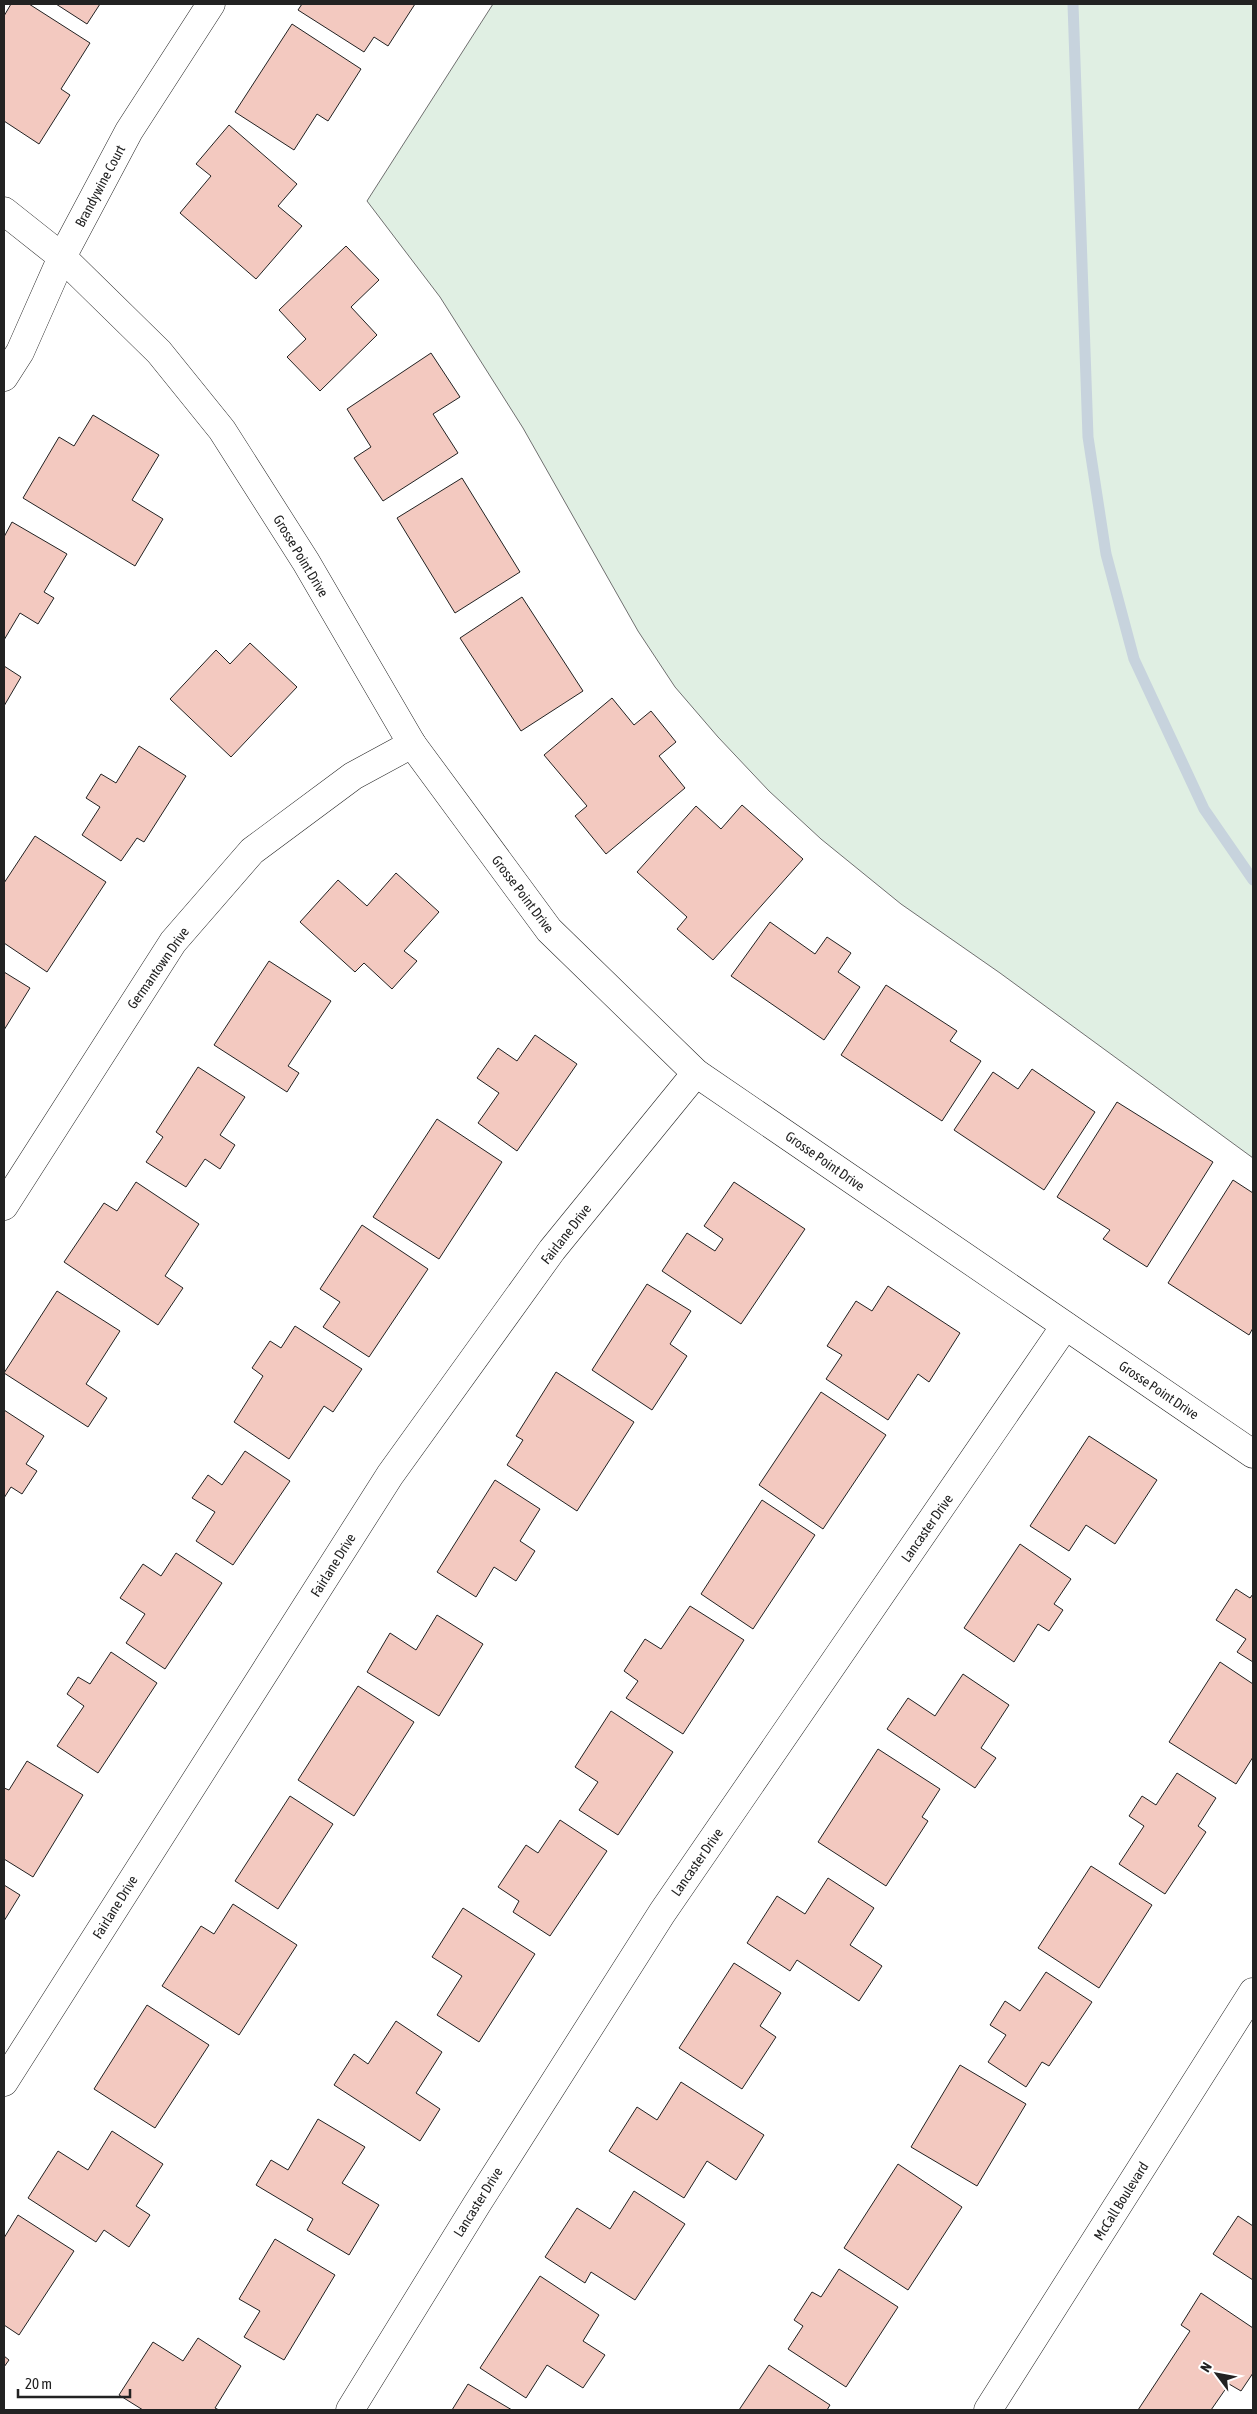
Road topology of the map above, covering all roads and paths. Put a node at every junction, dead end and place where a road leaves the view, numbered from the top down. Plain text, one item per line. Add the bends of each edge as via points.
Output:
1 (211, 4) edge
2 (4, 211) edge
3 (62, 257) junction
4 (4, 377) edge
5 (412, 744) junction
6 (696, 1072) junction
7 (4, 1206) edge
8 (1065, 1326) junction
9 (1253, 1454) edge
10 (1253, 1992) edge
11 (4, 2082) edge
12 (350, 2410) edge
13 (988, 2410) edge

1 - 3 street, Brandywine Court via 129,132
2 - 3 street, Grosse Point Drive
3 - 4 street, Brandywine Court via 20,352
3 - 5 street, Grosse Point Drive via 159,352 222,430 306,562
5 - 6 street, Grosse Point Drive via 549,930
5 - 7 street, Germantown Drive via 353,776 252,851 173,942
6 - 8 street, Grosse Point Drive
6 - 11 street, Fairlane Drive via 552,1250 390,1475
8 - 9 street, Grosse Point Drive
8 - 12 street, Lancaster Drive via 662,1913
10 - 13 street, McCall Boulevard

